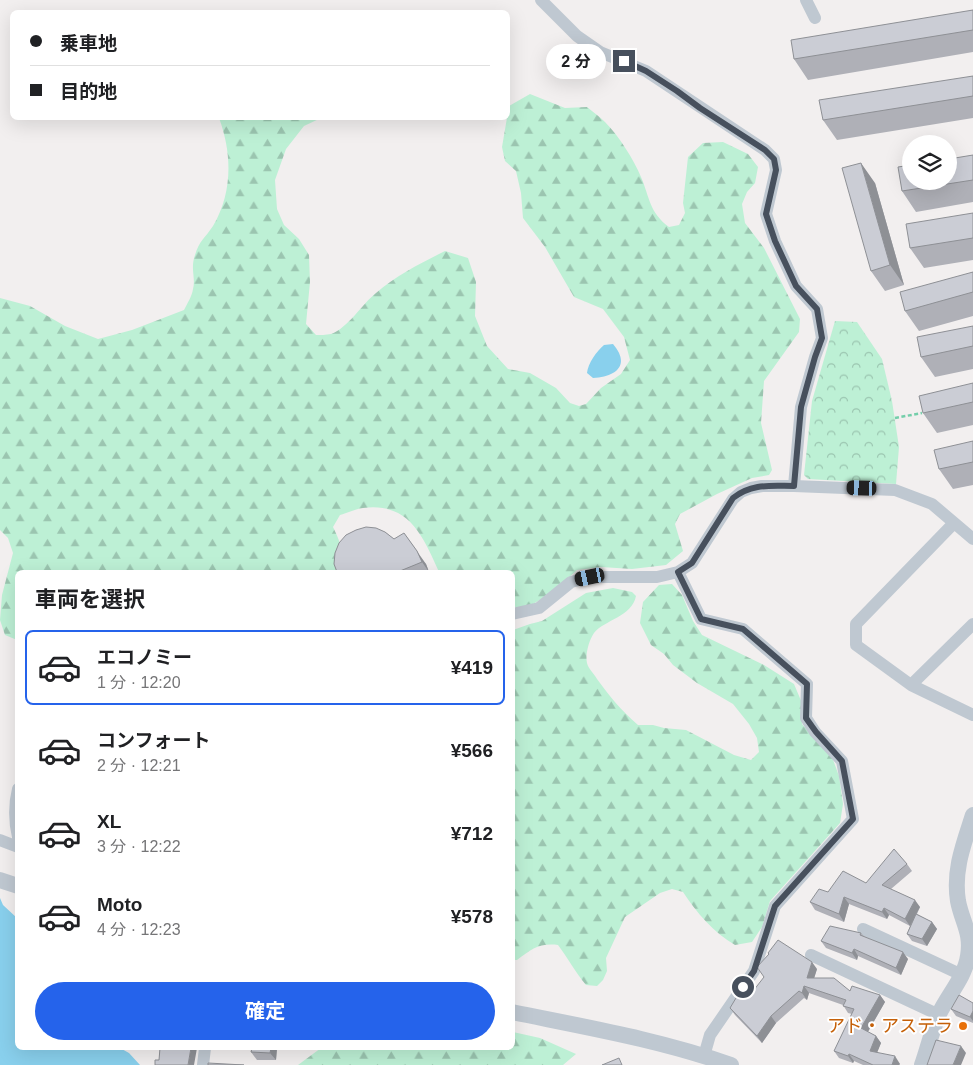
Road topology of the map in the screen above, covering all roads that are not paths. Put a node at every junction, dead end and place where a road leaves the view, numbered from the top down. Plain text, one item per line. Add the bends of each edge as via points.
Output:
1 (540, 0) edge
2 (806, 0) edge
3 (815, 18) dead end
4 (794, 486) junction
5 (954, 524) junction
6 (973, 538) edge
7 (678, 572) junction
8 (515, 613) edge
9 (973, 624) edge
10 (911, 685) junction
11 (973, 715) edge
12 (15, 802) edge
13 (973, 815) edge
14 (15, 824) edge
15 (0, 840) edge
16 (15, 845) edge
17 (0, 880) edge
18 (15, 885) edge
19 (863, 928) dead end
20 (811, 955) dead end
21 (962, 975) junction
22 (515, 1013) edge
23 (939, 1015) junction
24 (206, 1050) edge
25 (704, 1056) junction
26 (203, 1065) edge
27 (731, 1065) edge
28 (922, 1065) edge

1 - 4 street via 577,36 600,52 646,71 774,159 776,170 766,214 796,286 817,309 822,338 801,407
2 - 3 street
4 - 5 street via 895,490 932,504
4 - 7 street via 762,486 741,492 733,498 692,563
5 - 6 street
5 - 10 street via 856,624 856,645
7 - 8 street via 657,577 590,577 570,582 539,608
7 - 25 street via 701,619 743,629 807,684 806,718 842,761 853,819 775,906 754,971 710,1035
9 - 10 street
10 - 11 street
12 - 14 street
13 - 21 street via 957,865 958,902 970,944
15 - 16 street
17 - 18 street
19 - 21 street
20 - 23 street
21 - 23 street
22 - 25 street
23 - 28 street
24 - 26 street
25 - 27 street

